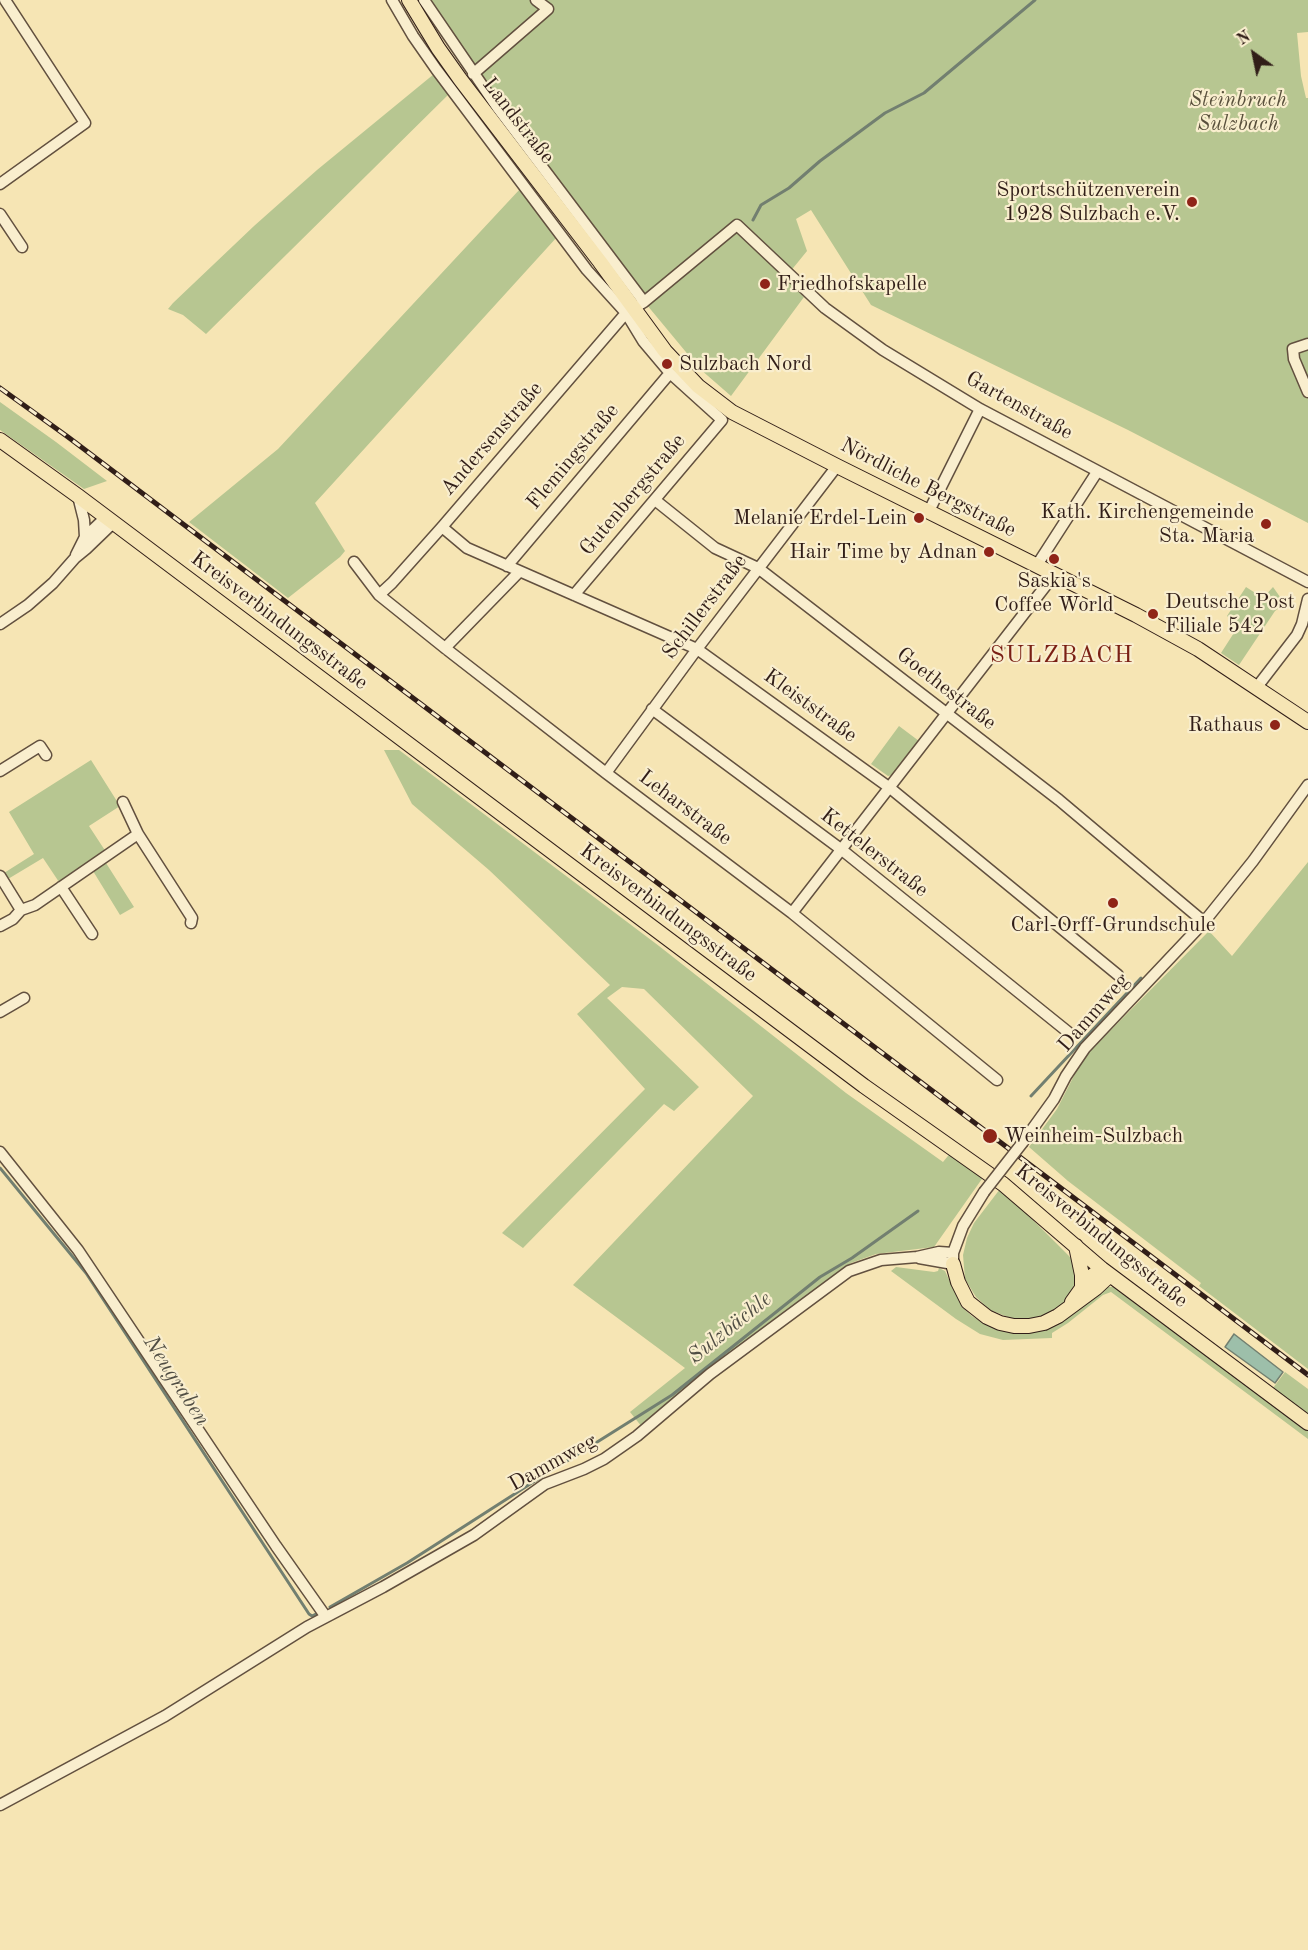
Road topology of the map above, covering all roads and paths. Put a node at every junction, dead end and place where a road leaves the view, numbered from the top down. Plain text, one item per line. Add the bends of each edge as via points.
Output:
1 (5, 0) edge
2 (392, 0) edge
3 (409, 0) edge
4 (424, 0) edge
5 (536, 0) edge
6 (473, 74) junction
7 (0, 184) edge
8 (0, 214) edge
9 (737, 225) joint
10 (22, 247) dead end
11 (600, 262) joint
12 (634, 308) junction
13 (1308, 344) edge
14 (670, 373) junction
15 (1308, 392) edge
16 (980, 409) junction
17 (0, 440) edge
18 (837, 466) junction
19 (1097, 472) junction
20 (78, 496) junction
21 (654, 500) junction
22 (929, 511) junction
23 (110, 520) junction
24 (442, 527) junction
25 (85, 537) junction
26 (75, 558) junction
27 (354, 562) dead end
28 (1036, 565) junction
29 (507, 566) junction
30 (758, 568) junction
31 (519, 572) junction
32 (1054, 574) junction
33 (1308, 582) edge
34 (379, 595) junction
35 (574, 595) junction
36 (1308, 599) edge
37 (1, 623) edge
38 (445, 648) junction
39 (697, 649) junction
40 (1257, 687) junction
41 (652, 709) junction
42 (946, 714) junction
43 (1308, 722) edge
44 (46, 755) dead end
45 (0, 771) edge
46 (606, 773) junction
47 (1308, 784) edge
48 (890, 788) junction
49 (123, 802) dead end
50 (138, 834) junction
51 (842, 850) junction
52 (0, 876) edge
53 (61, 886) junction
54 (21, 910) junction
55 (792, 913) junction
56 (1204, 922) junction
57 (191, 923) dead end
58 (0, 926) edge
59 (92, 934) dead end
60 (1118, 975) dead end
61 (24, 998) dead end
62 (0, 1012) edge
63 (1068, 1032) dead end
64 (997, 1080) dead end
65 (0, 1152) edge
66 (1076, 1246) junction
67 (953, 1258) junction
68 (1106, 1272) junction
69 (1082, 1286) junction
70 (1068, 1309) junction
71 (1308, 1423) edge
72 (326, 1617) junction
73 (0, 1805) edge

1 - 7 street via 85,123
2 - 12 street via 467,113 587,270
3 - 11 main road, Landstraße via 460,79
4 - 6 street
5 - 6 street via 548,9
6 - 12 street
8 - 10 street
9 - 12 street, Andersenstraße
9 - 16 street, Gartenstraße via 825,308
11 - 12 main road, Nördliche Bergstraße
12 - 14 street via 643,341
12 - 18 main road, Nördliche Bergstraße via 668,355 698,386 732,412
12 - 24 street, Andersenstraße
13 - 15 street via 1293,349
14 - 21 street, Gutenbergstraße via 722,420
14 - 29 street, Flemingstraße
16 - 19 street, Gartenstraße
16 - 22 street
17 - 20 main road, Kreisverbindungsstraße
18 - 22 main road, Nördliche Bergstraße
18 - 30 street, Schillerstraße
19 - 28 street
19 - 33 street, Gartenstraße
20 - 23 main road, Kreisverbindungsstraße
20 - 25 street
21 - 30 street, Goethestraße via 715,548
21 - 35 street, Gutenbergstraße
22 - 28 main road, Nördliche Bergstraße
23 - 25 street
23 - 26 street
23 - 66 main road, Kreisverbindungsstraße via 854,1079 1003,1184
24 - 29 street, Kleiststraße via 467,548
24 - 34 street, Andersenstraße
25 - 26 street
26 - 37 street via 53,583
27 - 34 street, Leharstraße
28 - 32 main road, Nördliche Bergstraße
29 - 31 street, Kleiststraße
30 - 39 street, Schillerstraße
30 - 42 street, Goethestraße
31 - 35 street, Kleiststraße
31 - 38 street
32 - 40 main road, Nördliche Bergstraße via 1188,643
32 - 42 street
34 - 38 street, Leharstraße
35 - 39 street, Kleiststraße
36 - 40 street via 1297,635
38 - 46 street, Leharstraße
39 - 41 street, Schillerstraße
39 - 48 street, Kleiststraße
40 - 43 main road, Nördliche Bergstraße
41 - 46 street, Schillerstraße
41 - 51 street, Kettelerstraße
42 - 48 street
42 - 56 street, Goethestraße via 1059,800
44 - 45 street via 40,746
46 - 55 street, Leharstraße
47 - 56 street, Dammweg
48 - 51 street
48 - 60 street, Kleiststraße
49 - 50 street
50 - 53 street
50 - 57 street via 192,918
51 - 55 street
51 - 63 street, Kettelerstraße
52 - 54 street
53 - 54 street
53 - 59 street
54 - 58 street
55 - 64 street, Leharstraße
56 - 67 street, Dammweg, bridge via 1085,1048 1054,1100 984,1192 963,1226
61 - 62 street
65 - 72 street via 96,1275
66 - 68 main road, Kreisverbindungsstraße
66 - 69 main road
67 - 70 main road via 958,1282 968,1302 1000,1323 1044,1323
67 - 72 street, Dammweg via 896,1258 870,1262 843,1274 604,1458 545,1484 474,1535
68 - 69 main road via 1093,1275
68 - 70 main road via 1096,1288
68 - 71 main road, Kreisverbindungsstraße
69 - 70 main road
72 - 73 street, Dammweg via 165,1716

